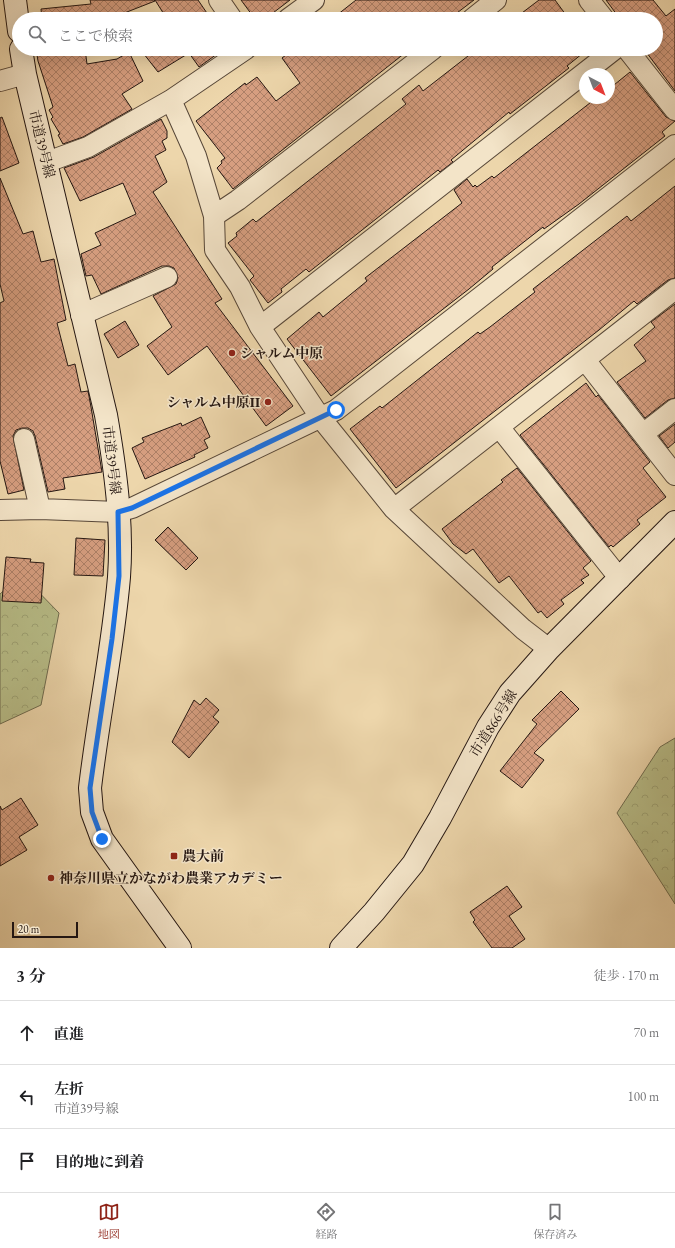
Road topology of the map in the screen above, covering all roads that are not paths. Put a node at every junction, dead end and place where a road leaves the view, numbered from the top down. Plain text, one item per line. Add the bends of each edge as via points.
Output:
1 (15, 0) edge
2 (219, 0) edge
3 (314, 0) edge
4 (496, 0) edge
5 (589, 0) edge
6 (17, 12) edge
7 (227, 12) edge
8 (298, 12) edge
9 (481, 12) edge
10 (598, 12) edge
11 (22, 56) edge
12 (236, 56) edge
13 (424, 56) edge
14 (606, 56) edge
15 (633, 56) edge
16 (25, 74) junction
17 (0, 81) edge
18 (171, 100) junction
19 (675, 110) edge
20 (675, 145) edge
21 (47, 162) junction
22 (214, 216) junction
23 (167, 276) dead end
24 (675, 289) edge
25 (81, 314) junction
26 (260, 327) junction
27 (585, 360) junction
28 (675, 409) edge
29 (320, 417) junction
30 (499, 427) junction
31 (643, 434) junction
32 (24, 439) dead end
33 (675, 475) edge
34 (40, 509) junction
35 (394, 509) junction
36 (0, 510) edge
37 (118, 512) junction
38 (675, 522) edge
39 (620, 579) junction
40 (549, 649) junction
41 (180, 948) edge
42 (341, 948) edge

1 - 6 street
2 - 7 street
3 - 8 street
4 - 9 street
5 - 10 street
11 - 16 street, 市道39号線
12 - 18 street
13 - 22 street
14 - 26 street
15 - 19 street
16 - 17 street
16 - 21 street, 市道39号線
18 - 21 street via 88,147
18 - 22 street via 196,156
20 - 29 street via 336,410
21 - 25 street, 市道39号線
22 - 26 street via 215,250 240,287
23 - 25 street
24 - 27 street
25 - 37 street, 市道39号線 via 106,414 115,468
26 - 29 street
27 - 30 street
27 - 31 street
28 - 31 street
29 - 35 street
29 - 37 street via 132,508
30 - 35 street
30 - 39 street
31 - 33 street
32 - 34 street
34 - 36 street
34 - 37 street
35 - 40 street
37 - 41 street, 市道39号線 via 119,576 91,776 92,812 102,839
38 - 39 street, 市道866号線
39 - 40 street, 市道866号線
40 - 42 street, 市道866号線 via 510,693 488,727 413,864

